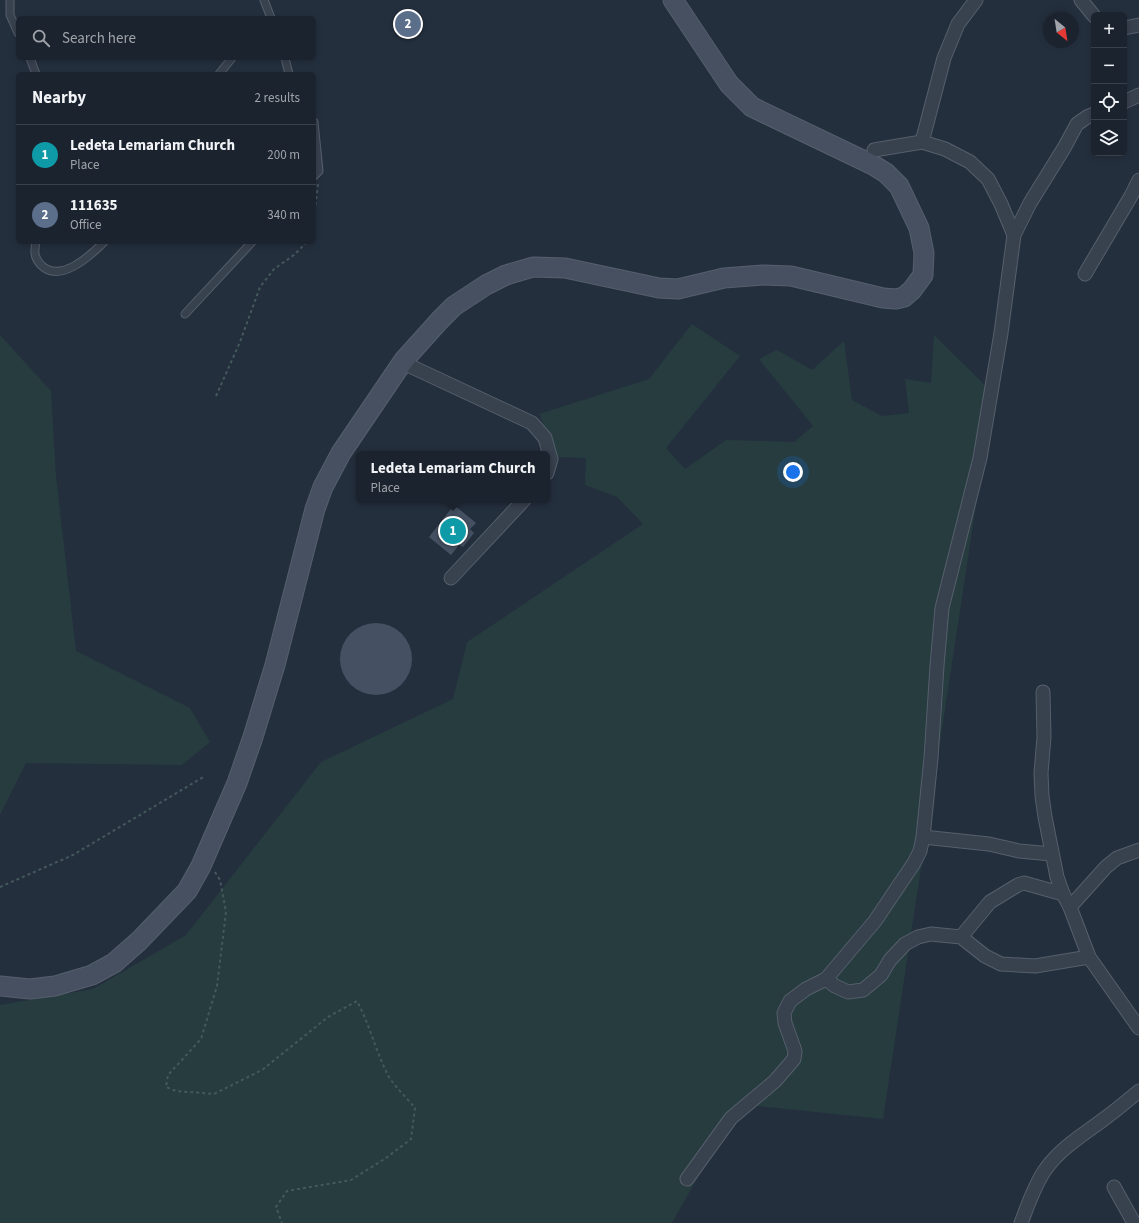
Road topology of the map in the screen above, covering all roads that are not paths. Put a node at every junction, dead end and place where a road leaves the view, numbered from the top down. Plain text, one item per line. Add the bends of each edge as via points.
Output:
1 (10, 0) edge
2 (264, 0) edge
3 (673, 0) edge
4 (976, 0) edge
5 (1081, 0) edge
6 (1091, 12) edge
7 (268, 16) edge
8 (1139, 25) edge
9 (1127, 27) edge
10 (16, 28) edge
11 (31, 60) edge
12 (230, 60) edge
13 (286, 60) edge
14 (35, 72) edge
15 (221, 72) edge
16 (288, 72) edge
17 (1139, 95) edge
18 (1127, 101) edge
19 (1091, 115) edge
20 (922, 142) junction
21 (874, 150) dead end
22 (1139, 180) edge
23 (1014, 235) junction
24 (36, 244) edge
25 (102, 244) edge
26 (250, 244) edge
27 (1085, 274) dead end
28 (185, 314) dead end
29 (404, 360) junction
30 (549, 451) edge
31 (521, 503) edge
32 (451, 578) dead end
33 (1044, 692) dead end
34 (923, 837) junction
35 (1139, 850) edge
36 (1052, 854) junction
37 (1063, 894) junction
38 (1070, 907) junction
39 (961, 937) junction
40 (1089, 957) junction
41 (826, 979) junction
42 (0, 986) edge
43 (1139, 1028) edge
44 (1139, 1091) edge
45 (686, 1179) dead end
46 (1114, 1187) dead end
47 (1021, 1223) edge
48 (1134, 1223) edge

1 - 10 lane via 10,15
2 - 7 lane
3 - 29 main road via 729,84 752,107 873,165 899,186 919,228 924,253 922,276 912,290 904,297 883,298 791,276 764,274 724,278 678,288 659,288 565,268 533,267 506,275 454,306
4 - 20 street via 958,24 944,58
5 - 6 street
8 - 9 street
11 - 14 lane
12 - 15 lane
13 - 16 lane
17 - 18 street
19 - 23 street via 1077,124
20 - 21 street
20 - 23 street via 945,149 970,162 988,179
22 - 27 street
23 - 34 street via 980,458 942,608
24 - 25 lane via 34,251 37,260 44,268 57,272 71,268 90,256
26 - 28 lane
29 - 30 street via 410,366 532,423 546,438
29 - 42 main road via 340,453 323,487 253,737 237,783 187,891 114,963 92,975 55,986 30,989
31 - 32 street
33 - 36 street via 1042,796
34 - 36 street
34 - 41 street via 914,863 875,921
35 - 38 street via 1117,858 1106,867
36 - 37 street
37 - 38 street
37 - 39 street via 1024,884 1018,885 990,902
38 - 40 street
39 - 40 street via 985,956 1001,964 1035,966
39 - 41 street via 931,934 905,944 890,960 881,975 863,990 848,992
40 - 43 street
41 - 45 street via 790,1001 784,1013 795,1051 794,1059 774,1081 731,1118
44 - 47 street via 1064,1149 1045,1170
46 - 48 street

